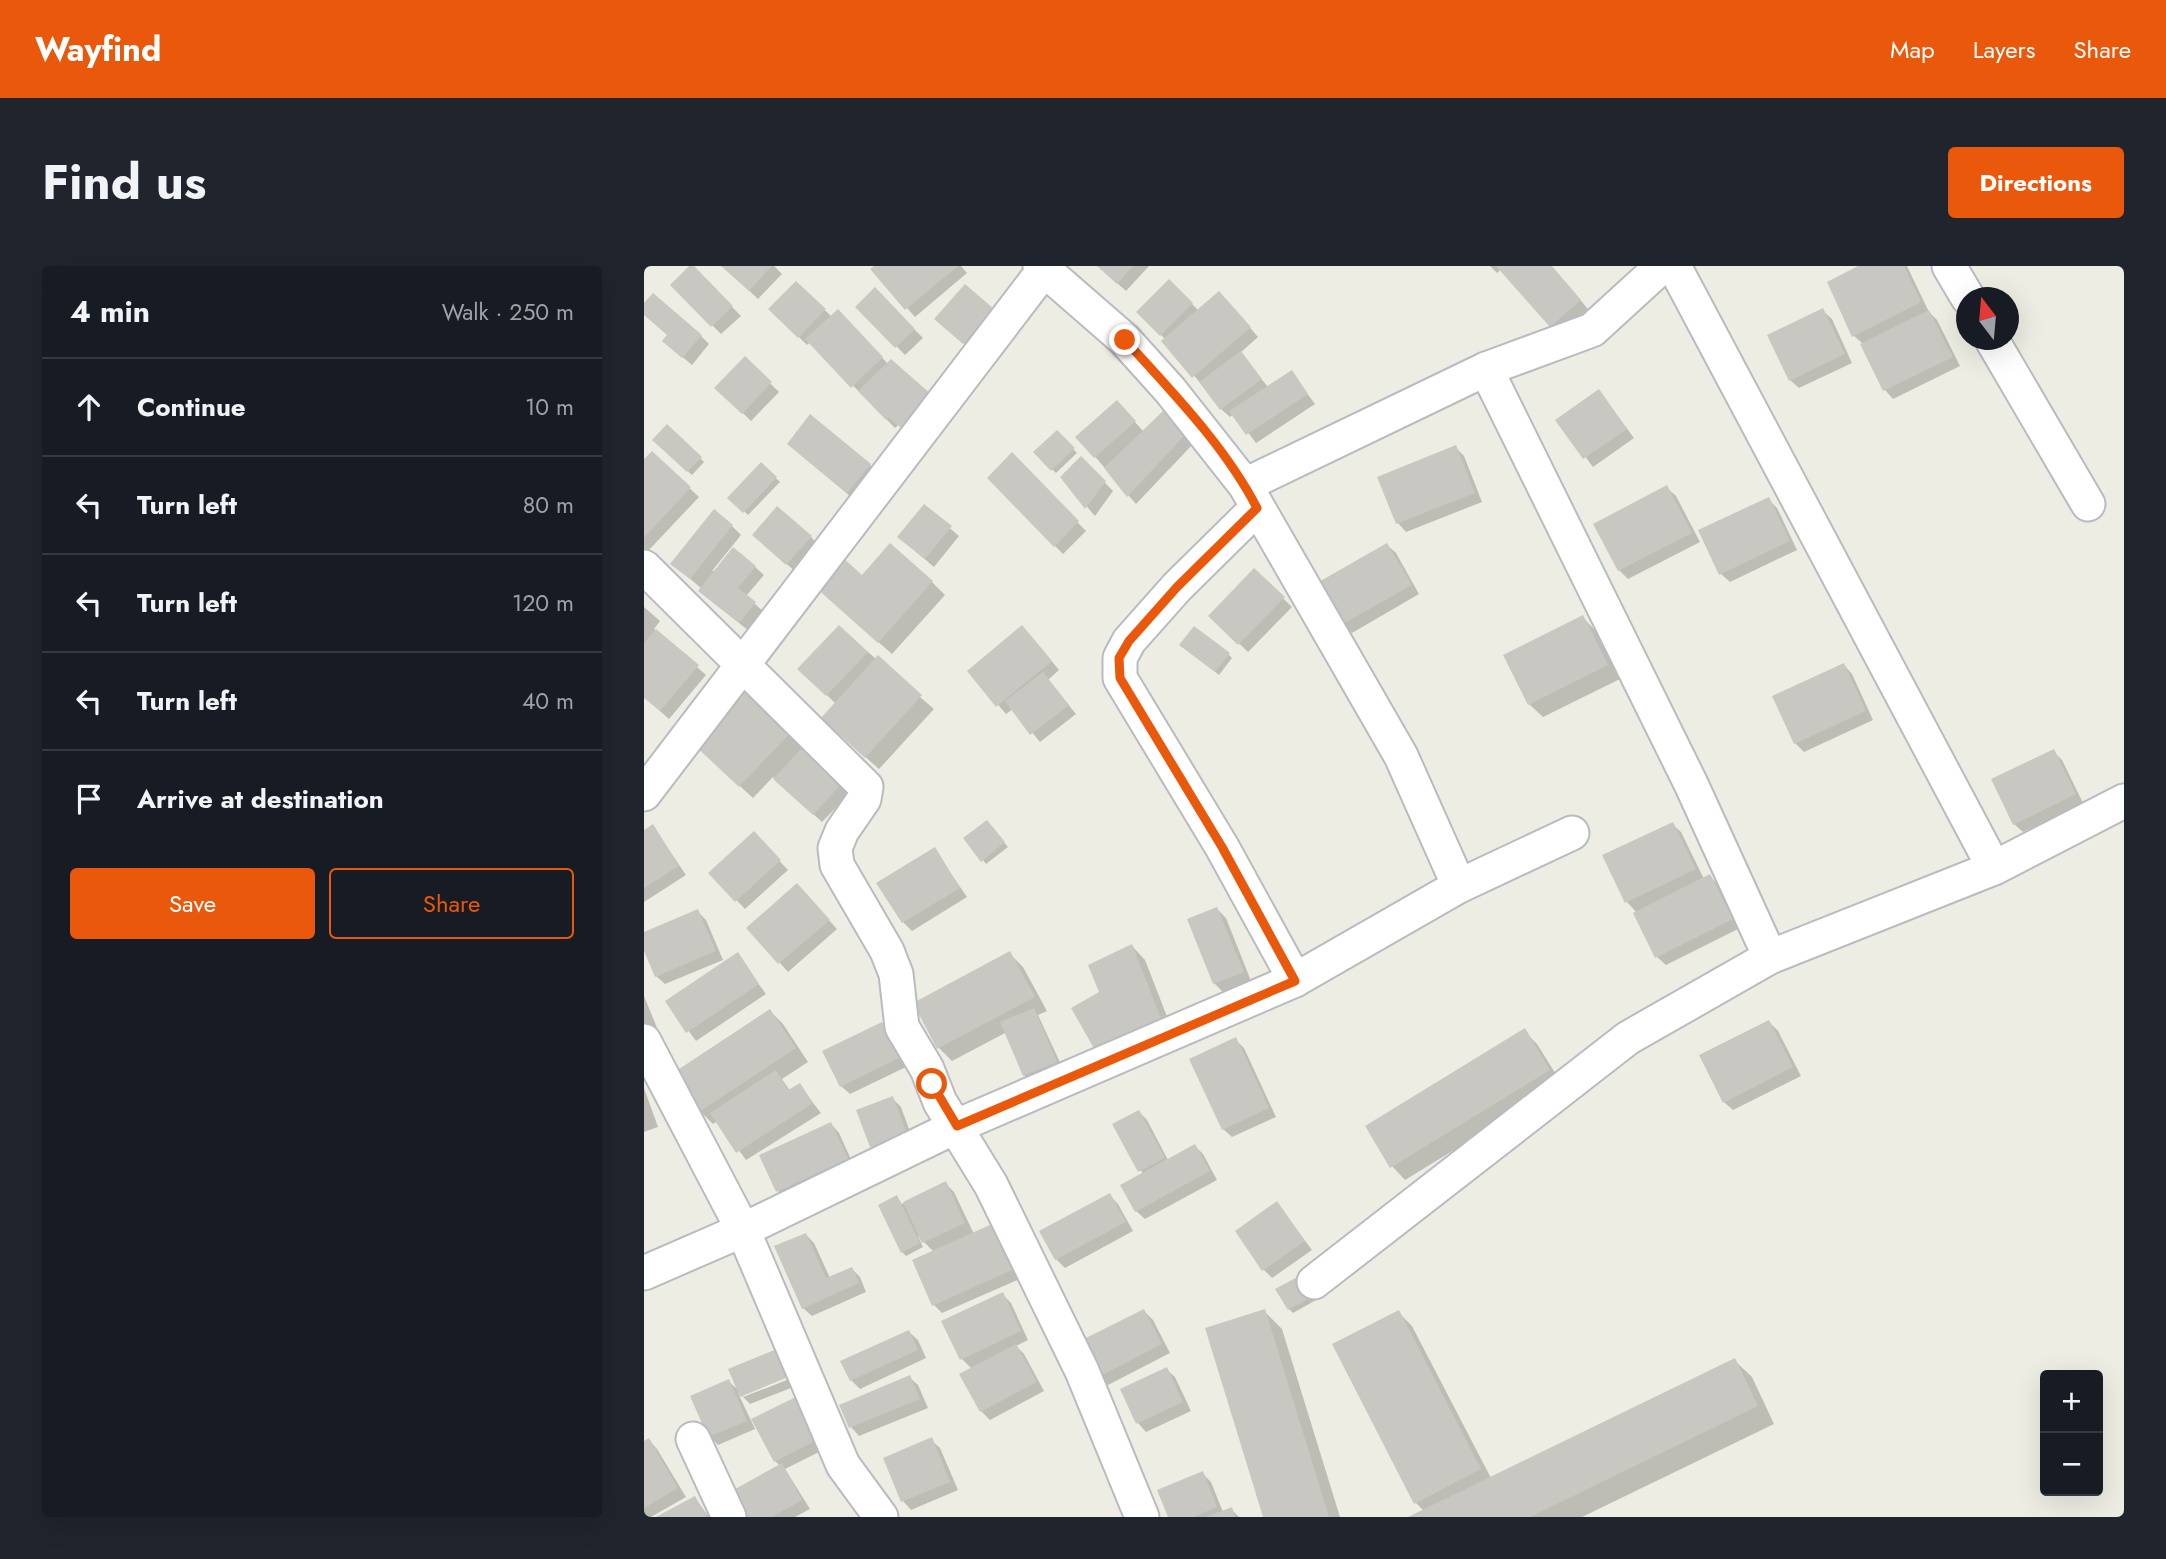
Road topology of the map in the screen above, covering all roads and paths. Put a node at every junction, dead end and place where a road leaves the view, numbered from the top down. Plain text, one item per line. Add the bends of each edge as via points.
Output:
1 (1662, 266) edge
2 (1674, 266) edge
3 (1949, 266) edge
4 (1043, 267) edge
5 (1961, 287) edge
6 (1998, 350) edge
7 (1486, 369) junction
8 (1251, 497) junction
9 (2088, 504) dead end
10 (644, 567) edge
11 (741, 664) junction
12 (644, 794) edge
13 (2124, 801) edge
14 (1572, 833) dead end
15 (1994, 868) junction
16 (1459, 886) junction
17 (1770, 957) junction
18 (1295, 981) junction
19 (644, 1041) edge
20 (957, 1126) junction
21 (743, 1230) junction
22 (644, 1273) edge
23 (1314, 1282) dead end
24 (693, 1439) dead end
25 (729, 1517) edge
26 (881, 1517) edge
27 (1142, 1517) edge

1 - 7 street via 1592,330
2 - 15 street
3 - 5 street
4 - 8 street via 1125,340 1170,390
4 - 11 street
6 - 9 street
7 - 8 street
7 - 17 street via 1691,784
8 - 16 street via 1401,756
8 - 18 street via 1129,641 1119,658 1120,678 1222,847
10 - 11 street
11 - 12 street
11 - 20 street via 866,787 864,799 835,848 837,865 887,951 896,974 902,1027
13 - 15 street
14 - 16 street
15 - 17 street
16 - 18 street
17 - 23 street via 1628,1038
18 - 20 street
19 - 21 street
20 - 21 street
20 - 27 street via 1082,1371
21 - 22 street
21 - 26 street via 842,1465
24 - 25 street

